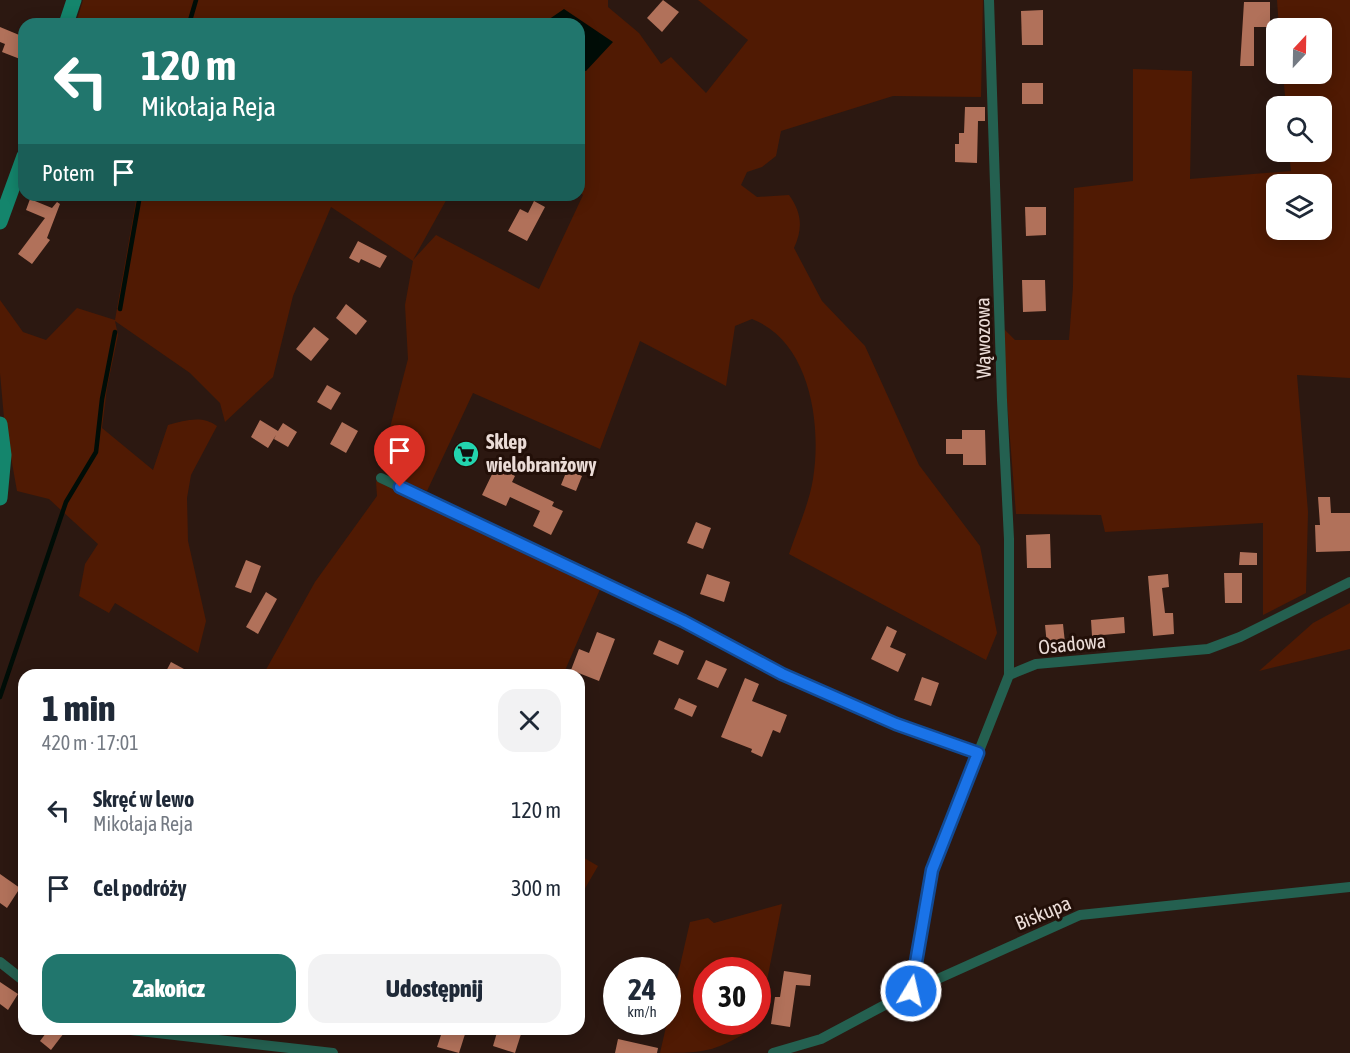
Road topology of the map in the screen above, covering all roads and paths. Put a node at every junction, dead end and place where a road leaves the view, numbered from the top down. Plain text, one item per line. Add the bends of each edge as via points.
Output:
1 (74, 0) edge
2 (989, 0) edge
3 (68, 18) edge
4 (18, 172) edge
5 (0, 222) edge
6 (0, 424) edge
7 (381, 478) dead end
8 (0, 498) edge
9 (1350, 582) edge
10 (1009, 675) junction
11 (978, 753) junction
12 (1350, 887) edge
13 (0, 962) edge
14 (18, 976) edge
15 (911, 991) junction
16 (175, 1035) edge
17 (333, 1053) edge
18 (773, 1053) edge

1 - 3 street
2 - 10 street, Wąwozowa via 1009,539
4 - 5 street
6 - 8 street via 4,455
7 - 11 street via 683,621 782,674 896,724
9 - 10 street, Osadowa via 1208,650 1036,664
10 - 11 street
11 - 15 street via 932,870
12 - 15 street, Biskupa via 1080,915
13 - 14 street
15 - 18 street, Biskupa via 821,1039
16 - 17 street

